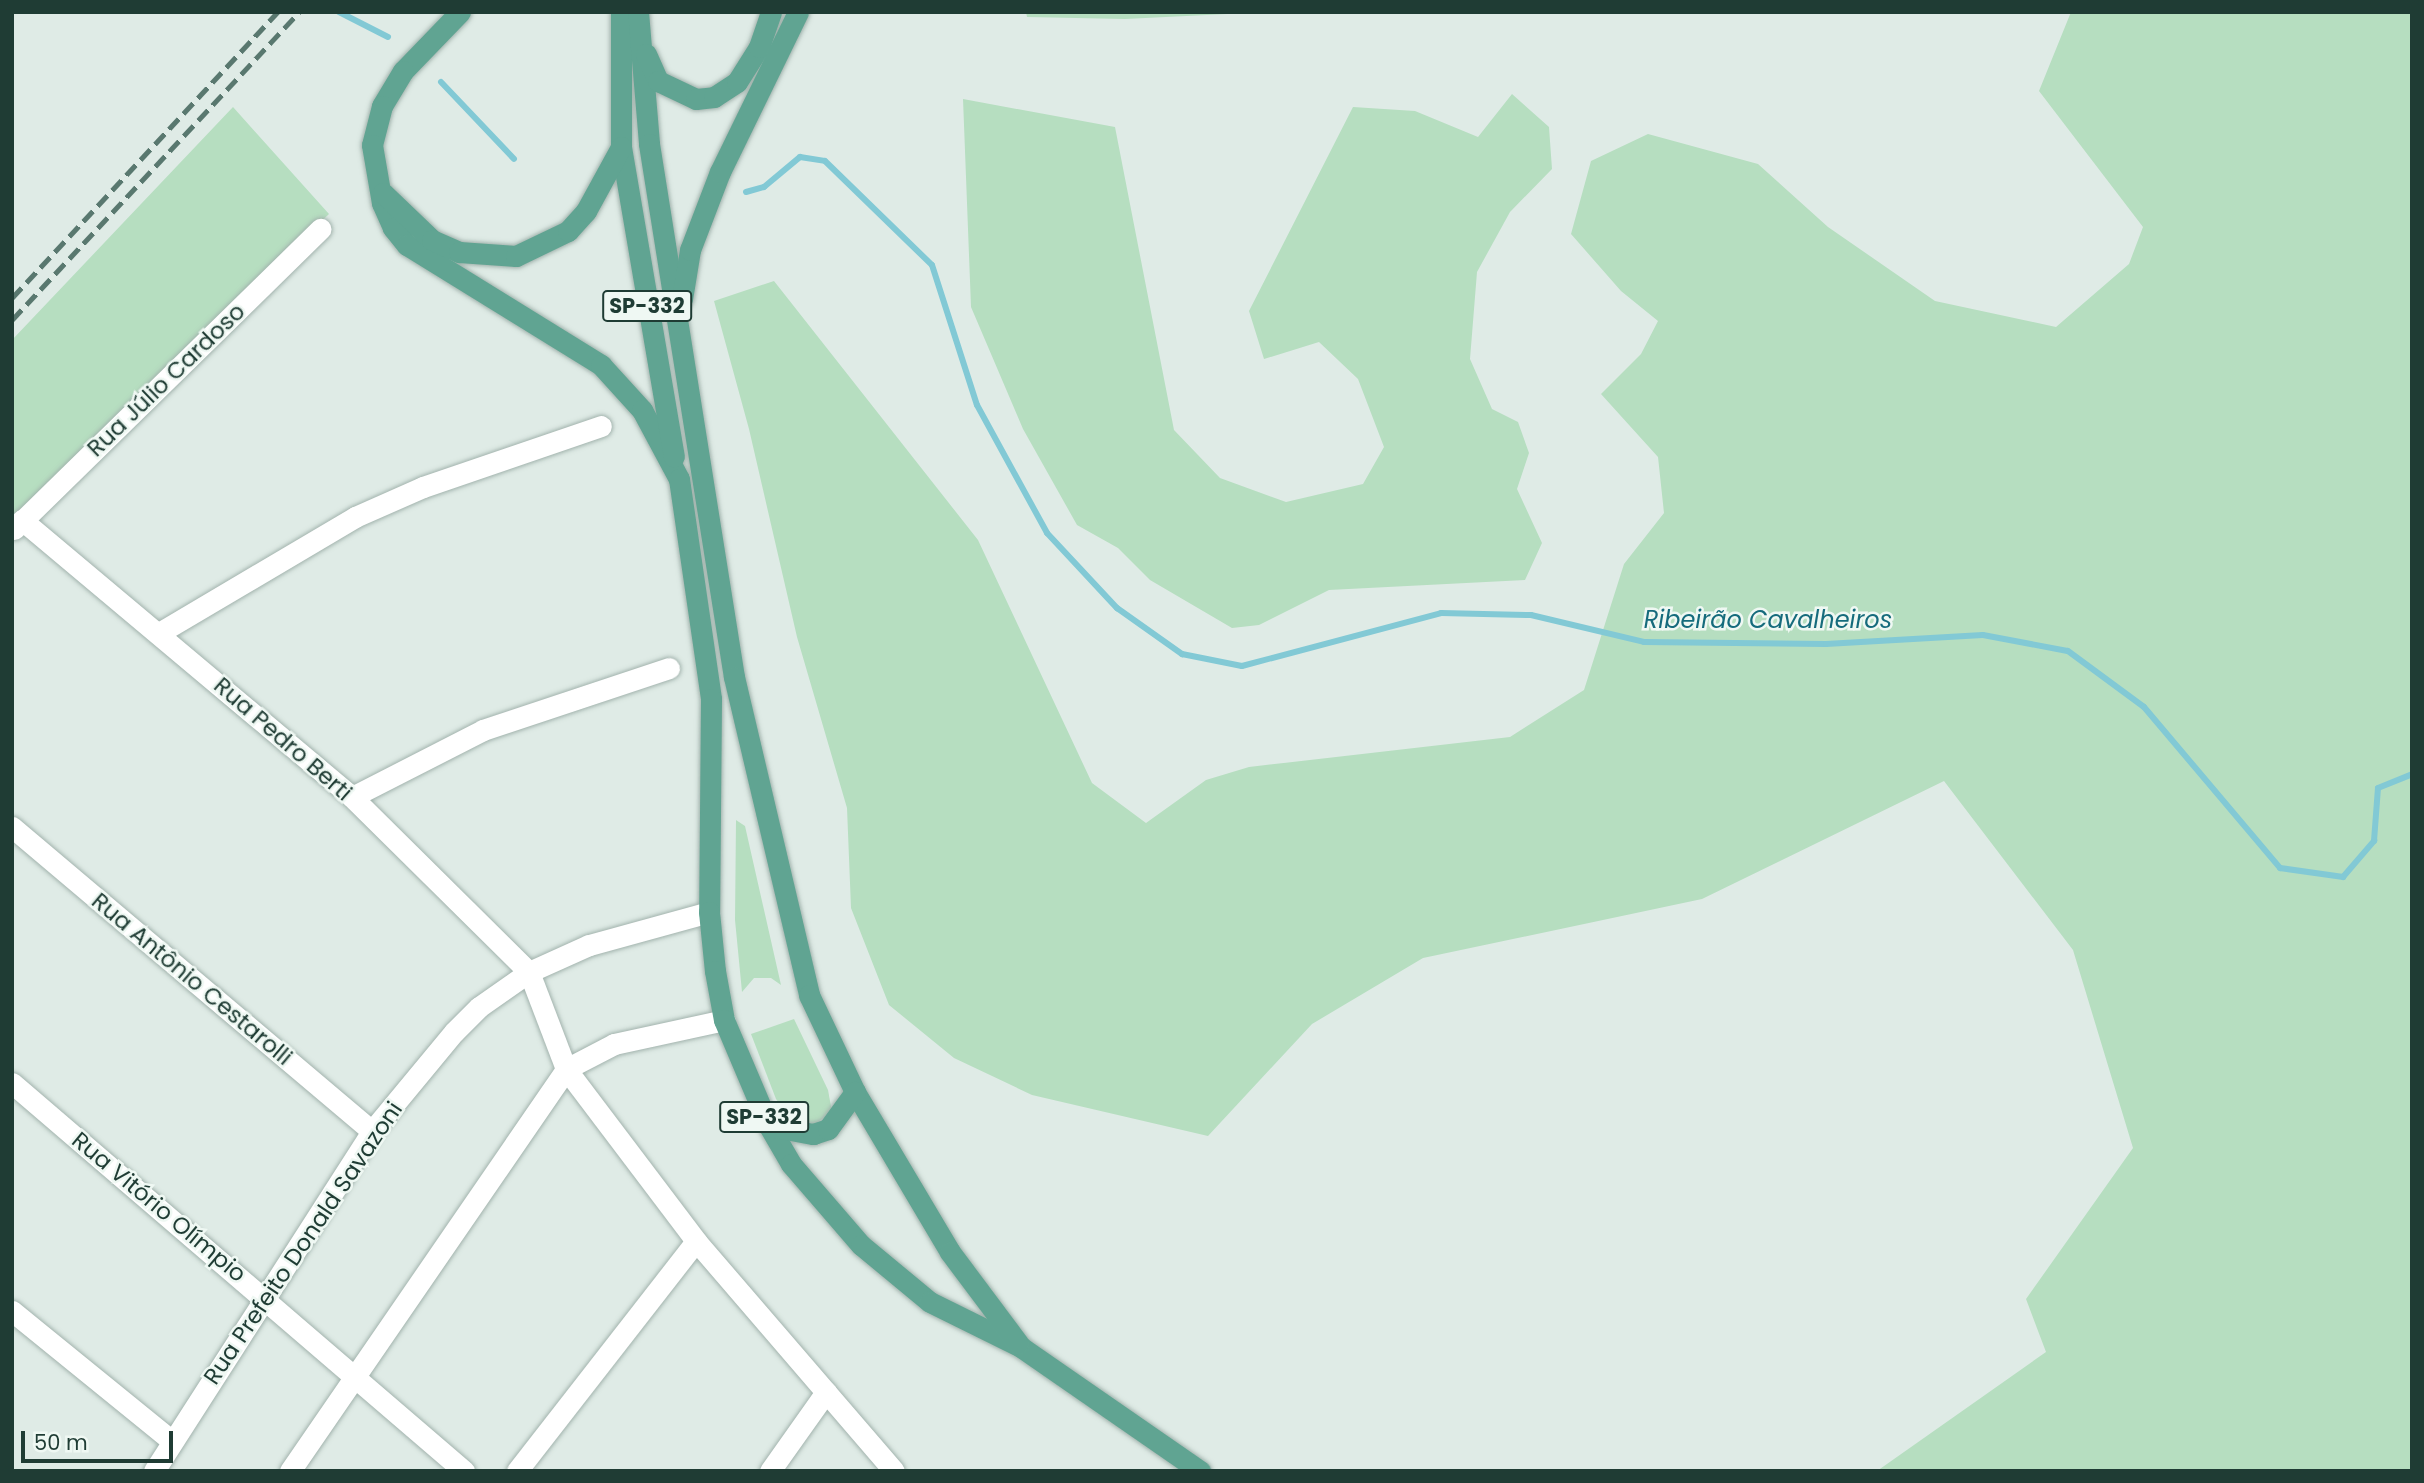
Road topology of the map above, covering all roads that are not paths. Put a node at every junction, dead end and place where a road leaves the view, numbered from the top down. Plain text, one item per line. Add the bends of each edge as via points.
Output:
1 (460, 12) edge
2 (771, 12) edge
3 (798, 12) edge
4 (633, 13) edge
5 (621, 140) junction
6 (377, 186) junction
7 (320, 229) dead end
8 (681, 339) junction
9 (601, 426) dead end
10 (678, 479) junction
11 (17, 525) edge
12 (159, 633) junction
13 (669, 668) dead end
14 (352, 797) junction
15 (12, 827) edge
16 (709, 912) junction
17 (529, 972) junction
18 (724, 1020) junction
19 (566, 1069) junction
20 (12, 1083) edge
21 (855, 1092) junction
22 (769, 1126) junction
23 (373, 1131) junction
24 (696, 1241) junction
25 (264, 1296) junction
26 (12, 1311) edge
27 (1021, 1347) junction
28 (354, 1377) junction
29 (826, 1392) junction
30 (172, 1441) junction
31 (154, 1471) edge
32 (290, 1471) edge
33 (464, 1471) edge
34 (517, 1471) edge
35 (771, 1471) edge
36 (894, 1471) edge
37 (1200, 1471) edge

1 - 6 main road via 403,71 383,106 372,145
2 - 4 main road via 759,47 737,82 726,93 696,99 658,81
3 - 8 main road via 720,172 694,238 683,281
4 - 5 main road, SP-332
4 - 8 main road, SP-332
5 - 6 main road via 586,211 568,231 516,256 459,252 432,240
5 - 10 main road, SP-332
6 - 10 main road via 386,218 407,245 601,365 642,410
7 - 11 street, Rua Júlio Cardoso
8 - 21 main road, SP-332 via 734,677 771,842 809,995
9 - 12 street via 423,487 355,517
10 - 16 main road, SP-332 via 711,699
11 - 12 street, Rua Pedro Berti
12 - 14 street, Rua Pedro Berti
13 - 14 street via 483,730
14 - 17 street, Rua Pedro Berti
15 - 23 street, Rua Antônio Cestarolli
16 - 17 street, Rua Prefeito Donald Savazoni via 589,946
16 - 18 main road, SP-332
17 - 19 street
17 - 23 street, Rua Prefeito Donald Savazoni via 479,1007 454,1032
18 - 19 street via 614,1044
18 - 22 main road, SP-332
19 - 24 street
19 - 28 street
20 - 25 street, Rua Vitório Olímpio
21 - 22 main road, SP-332 via 828,1129 813,1134
21 - 27 main road, SP-332 via 950,1252
22 - 27 main road, SP-332 via 791,1164 861,1245 943,1311
23 - 25 street, Rua Prefeito Donald Savazoni
24 - 29 street
24 - 34 street
25 - 28 street, Rua Vitório Olímpio
25 - 30 street, Rua Prefeito Donald Savazoni
26 - 30 street
27 - 37 main road, SP-332
28 - 32 street
28 - 33 street, Rua Vitório Olímpio
29 - 35 street
29 - 36 street
30 - 31 street, Rua Prefeito Donald Savazoni

